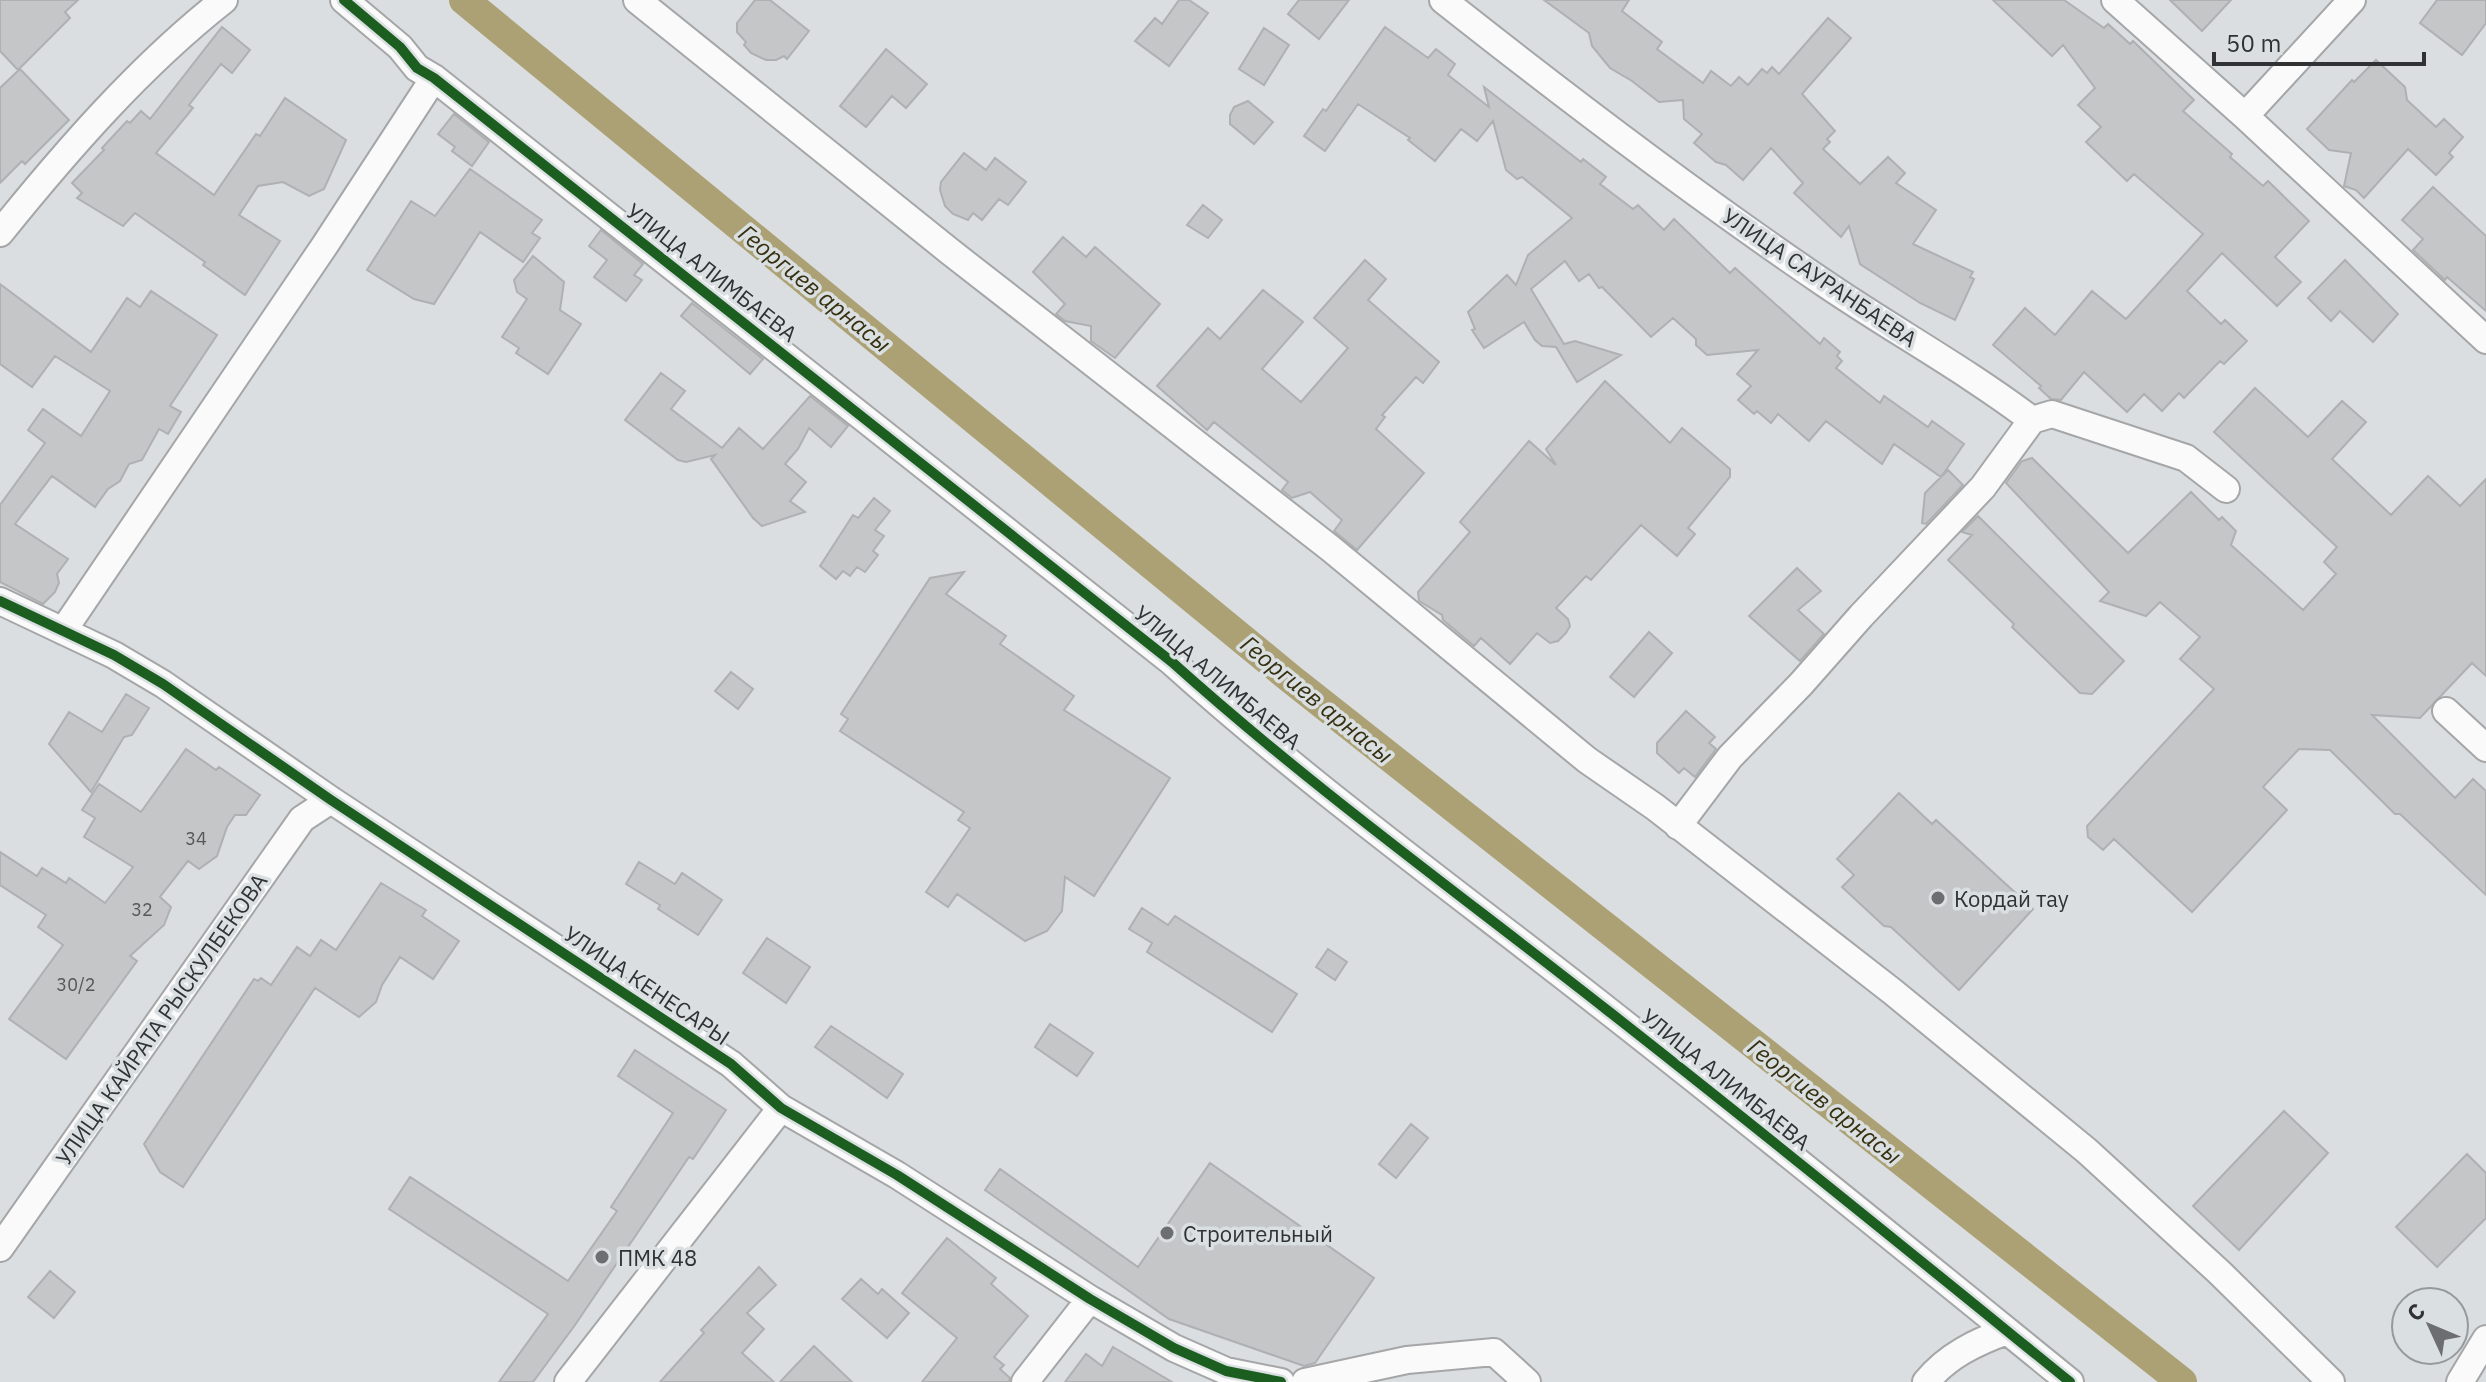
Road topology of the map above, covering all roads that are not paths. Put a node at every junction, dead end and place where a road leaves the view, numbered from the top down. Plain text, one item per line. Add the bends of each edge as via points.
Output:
1 (224, 0) edge
2 (344, 0) edge
3 (637, 0) edge
4 (1443, 0) edge
5 (2115, 0) edge
6 (2352, 0) edge
7 (434, 78) junction
8 (2245, 116) junction
9 (0, 233) edge
10 (2486, 340) edge
11 (2032, 420) junction
12 (2226, 489) dead end
13 (0, 601) edge
14 (63, 631) junction
15 (2446, 711) dead end
16 (2486, 748) edge
17 (331, 800) junction
18 (1678, 826) junction
19 (781, 1108) junction
20 (0, 1248) edge
21 (1090, 1299) junction
22 (2007, 1331) junction
23 (2486, 1339) edge
24 (1511, 1377) edge
25 (568, 1382) edge
26 (1025, 1382) edge
27 (1281, 1382) edge
28 (1305, 1382) edge
29 (1926, 1382) edge
30 (2070, 1382) edge
31 (2331, 1382) edge
32 (2460, 1382) edge

1 - 9 street via 135,80
2 - 7 street, УЛИЦА АЛИМБАЕВА
3 - 18 street via 1330,548 1587,760
4 - 11 street, УЛИЦА САУРАНБАЕВА via 1719,209
5 - 8 street
6 - 8 street
7 - 14 street
7 - 22 street, УЛИЦА АЛИМБАЕВА
8 - 10 street
11 - 12 street via 2052,414 2186,458
11 - 18 street via 1983,487 1730,757
13 - 14 street, УЛИЦА КЕНЕСАРЫ
14 - 17 street, УЛИЦА КЕНЕСАРЫ via 163,684
15 - 16 street
17 - 19 street, УЛИЦА КЕНЕСАРЫ via 731,1064
17 - 20 street, УЛИЦА КАЙРАТА РЫСКУЛБЕКОВА via 302,819
18 - 31 street via 2087,1151
19 - 21 street, УЛИЦА КЕНЕСАРЫ
19 - 25 street
21 - 26 street
21 - 27 street, УЛИЦА КЕНЕСАРЫ via 1174,1348 1226,1371
22 - 29 street via 1976,1342 1938,1367
22 - 30 street, УЛИЦА АЛИМБАЕВА
23 - 32 street
24 - 28 street via 1494,1352 1407,1360

